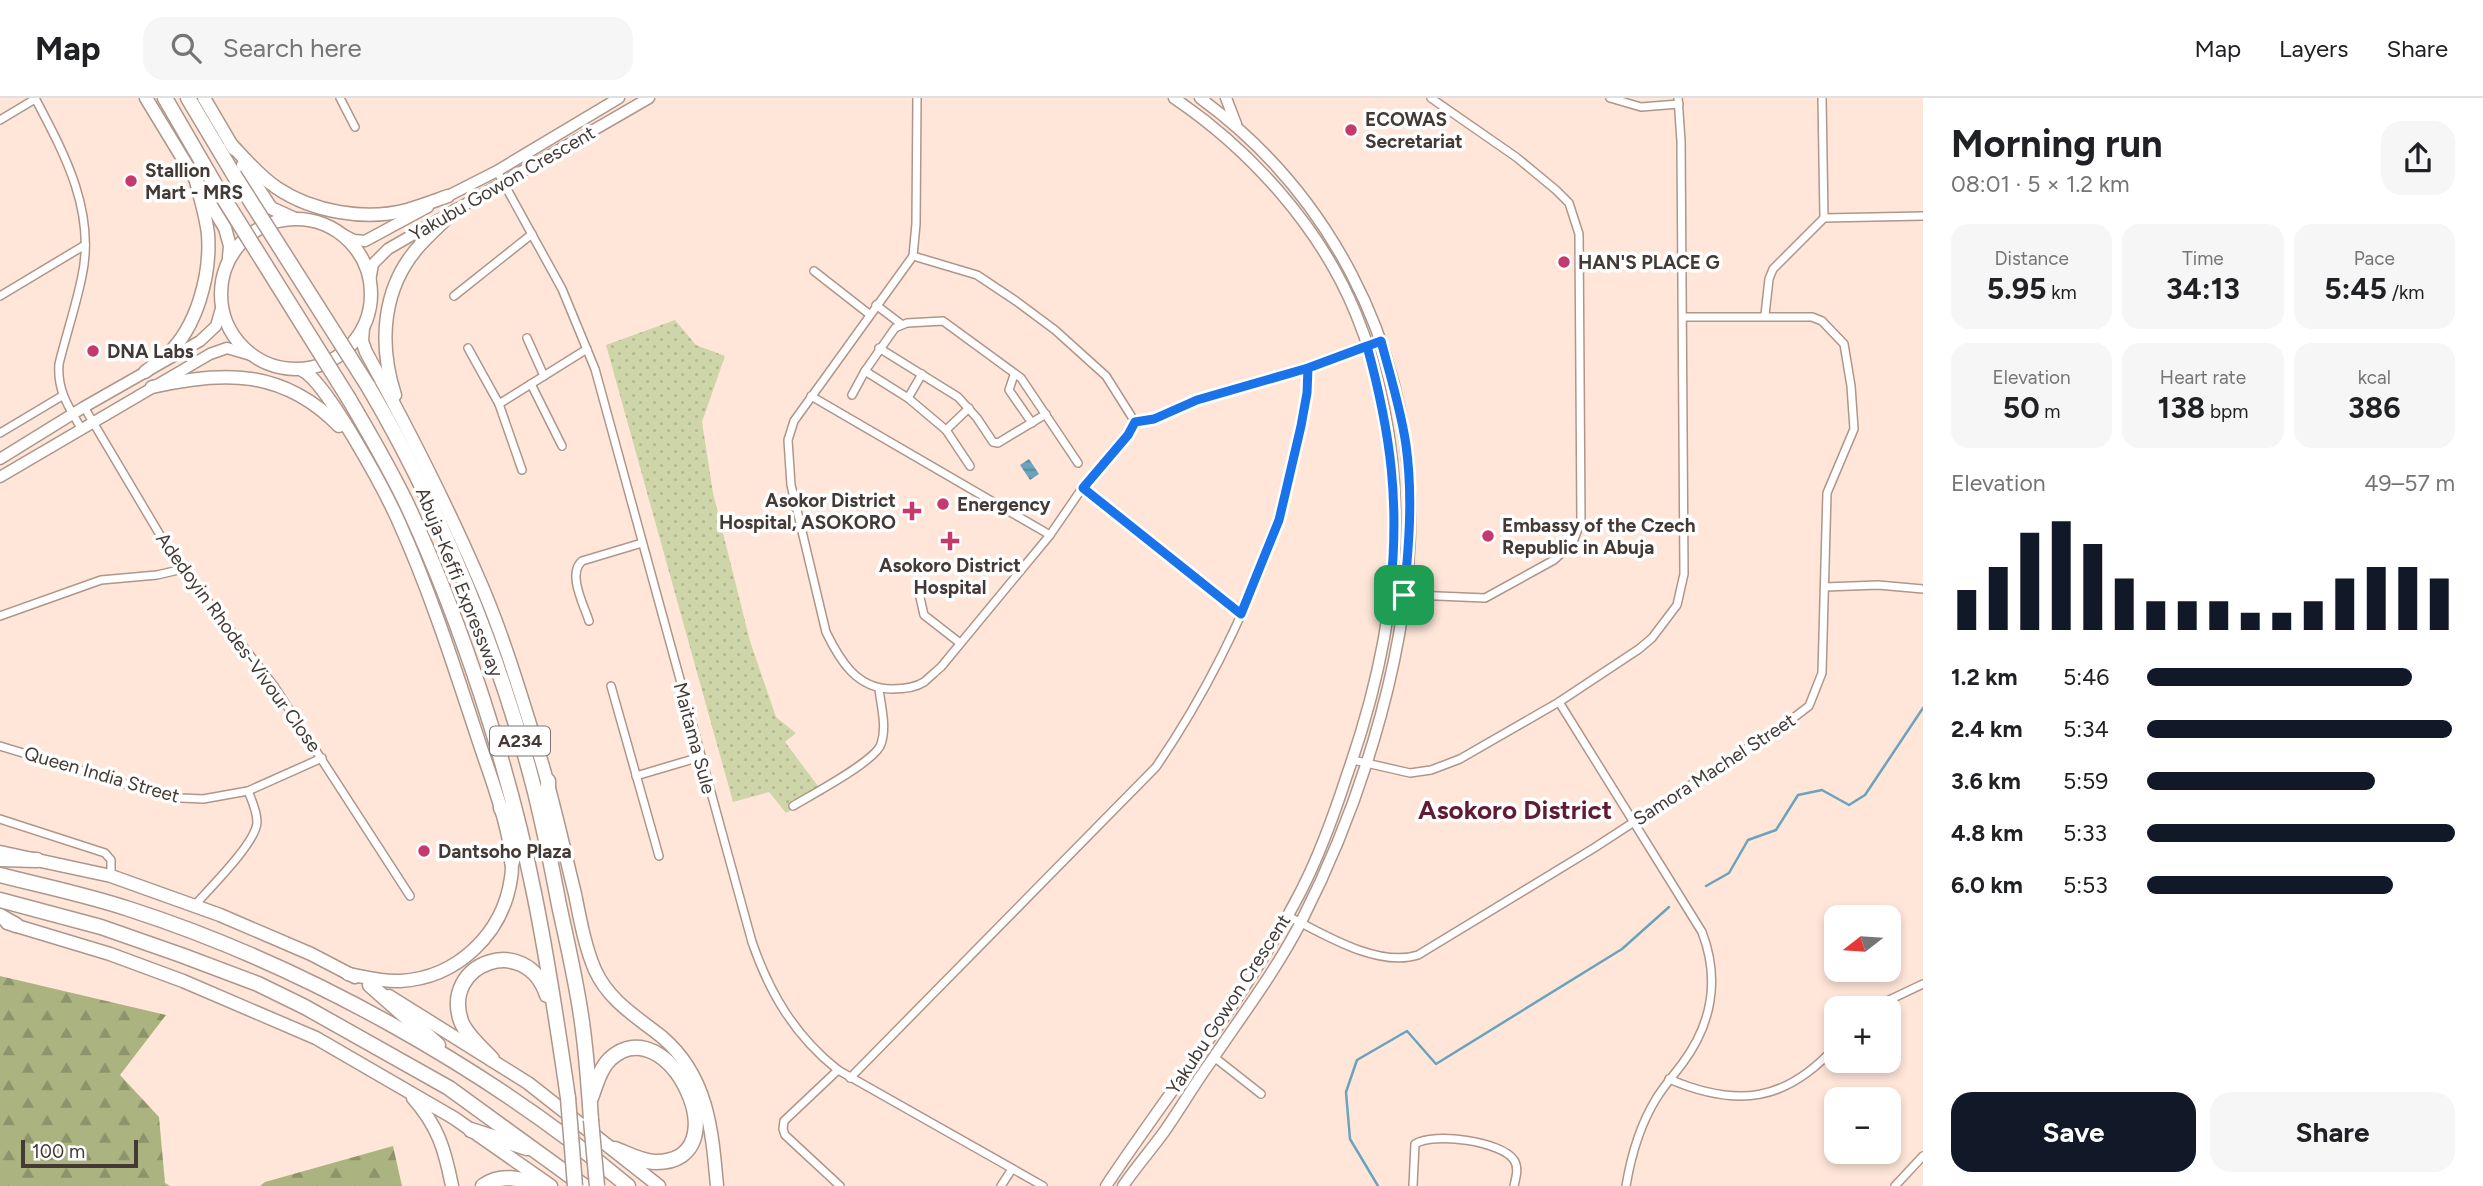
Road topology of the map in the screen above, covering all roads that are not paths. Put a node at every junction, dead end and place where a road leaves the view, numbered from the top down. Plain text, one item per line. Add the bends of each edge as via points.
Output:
1 (146, 98) edge
2 (165, 98) edge
3 (188, 98) edge
4 (204, 98) edge
5 (340, 98) edge
6 (619, 98) edge
7 (649, 98) edge
8 (916, 98) edge
9 (1174, 98) edge
10 (1226, 98) edge
11 (1431, 98) edge
12 (1609, 98) edge
13 (1822, 98) edge
14 (35, 99) edge
15 (1203, 99) edge
16 (1186, 101) edge
17 (1679, 101) edge
18 (1194, 112) junction
19 (0, 120) edge
20 (355, 127) dead end
21 (1240, 130) junction
22 (230, 143) junction
23 (497, 171) junction
24 (196, 181) junction
25 (503, 182) junction
26 (448, 196) junction
27 (456, 210) junction
28 (1923, 216) edge
29 (1824, 218) junction
30 (297, 219) junction
31 (340, 233) junction
32 (532, 234) junction
33 (85, 245) junction
34 (913, 256) junction
35 (226, 266) junction
36 (814, 271) dead end
37 (370, 281) junction
38 (0, 296) edge
39 (454, 296) dead end
40 (222, 305) junction
41 (876, 305) junction
42 (869, 314) junction
43 (1765, 315) junction
44 (1683, 317) junction
45 (901, 324) junction
46 (363, 328) junction
47 (527, 338) dead end
48 (1381, 341) junction
49 (1367, 346) junction
50 (468, 348) dead end
51 (879, 348) junction
52 (587, 349) junction
53 (251, 355) junction
54 (1308, 368) junction
55 (302, 370) junction
56 (864, 371) junction
57 (145, 372) junction
58 (922, 374) junction
59 (1014, 374) junction
60 (544, 376) junction
61 (531, 384) junction
62 (152, 387) junction
63 (852, 395) dead end
64 (62, 396) junction
65 (811, 396) junction
66 (908, 398) junction
67 (499, 404) junction
68 (84, 407) junction
69 (969, 408) junction
70 (73, 414) junction
71 (1046, 414) junction
72 (92, 421) junction
73 (404, 422) junction
74 (1135, 422) junction
75 (1032, 423) junction
76 (81, 428) junction
77 (947, 429) junction
78 (0, 433) edge
79 (562, 446) dead end
80 (0, 459) edge
81 (1078, 463) dead end
82 (970, 466) dead end
83 (372, 470) junction
84 (522, 470) dead end
85 (0, 477) edge
86 (1083, 488) junction
87 (1050, 536) junction
88 (642, 543) junction
89 (183, 569) junction
90 (1825, 587) junction
91 (1923, 589) edge
92 (919, 593) dead end
93 (1390, 594) junction
94 (1404, 595) junction
95 (1241, 614) junction
96 (0, 617) edge
97 (589, 621) dead end
98 (960, 643) junction
99 (611, 686) dead end
100 (879, 689) junction
101 (1559, 702) junction
102 (0, 746) edge
103 (700, 757) junction
104 (322, 758) junction
105 (1353, 760) junction
106 (1367, 764) junction
107 (636, 776) junction
108 (548, 781) junction
109 (248, 791) junction
110 (535, 791) junction
111 (793, 806) dead end
112 (508, 810) junction
113 (548, 817) junction
114 (0, 820) edge
115 (1634, 822) junction
116 (514, 835) junction
117 (547, 848) junction
118 (0, 852) edge
119 (565, 853) junction
120 (525, 854) junction
121 (659, 856) dead end
122 (0, 859) edge
123 (37, 860) junction
124 (512, 862) junction
125 (0, 875) edge
126 (111, 876) junction
127 (410, 896) dead end
128 (0, 900) edge
129 (194, 906) junction
130 (0, 916) edge
131 (1288, 916) junction
132 (0, 922) edge
133 (1301, 923) junction
134 (16, 925) junction
135 (348, 974) junction
136 (1923, 984) edge
137 (370, 985) junction
138 (1898, 996) edge
139 (558, 1031) junction
140 (1214, 1057) junction
141 (492, 1059) junction
142 (1824, 1059) edge
143 (456, 1063) junction
144 (838, 1070) junction
145 (850, 1078) junction
146 (1669, 1079) junction
147 (406, 1090) junction
148 (1261, 1094) dead end
149 (590, 1101) junction
150 (471, 1130) junction
151 (615, 1149) junction
152 (539, 1152) junction
153 (1923, 1156) edge
154 (1012, 1169) junction
155 (452, 1186) edge
156 (483, 1186) edge
157 (544, 1186) edge
158 (551, 1186) edge
159 (575, 1186) edge
160 (584, 1186) edge
161 (597, 1186) edge
162 (628, 1186) edge
163 (659, 1186) edge
164 (717, 1186) edge
165 (841, 1186) edge
166 (1002, 1186) edge
167 (1043, 1186) edge
168 (1106, 1186) edge
169 (1123, 1186) edge
170 (1413, 1186) edge
171 (1514, 1186) edge
172 (1626, 1186) edge
173 (1895, 1186) edge

1 - 24 highway
2 - 112 highway, Abuja-Keffi Expressway / A234, bridge via 349,399 404,499 486,712
3 - 110 highway, Abuja-Keffi Expressway / A234, bridge via 368,386 416,476 472,600
4 - 22 highway
5 - 20 street
6 - 23 main road, Yakubu Gowon Crescent
7 - 25 main road, Yakubu Gowon Crescent
8 - 34 street
9 - 16 main road, Yakubu Gowon Crescent
10 - 21 main road
11 - 94 street via 1539,175 1569,203 1575,218 1579,234 1581,521 1573,542 1560,555 1493,595 1476,600
12 - 17 street via 1641,107
13 - 29 street
14 - 19 street
14 - 33 street via 67,159 84,218
15 - 18 street
15 - 21 main road, Yakubu Gowon Crescent
16 - 18 main road, Yakubu Gowon Crescent
17 - 44 street
18 - 49 main road, Yakubu Gowon Crescent via 1247,158 1299,216 1343,287
21 - 48 main road, Yakubu Gowon Crescent via 1317,216 1363,293
22 - 26 highway via 277,188 332,211 405,211
22 - 30 highway via 271,208
23 - 25 street, Maitama Sule
23 - 26 main road, Yakubu Gowon Crescent
24 - 35 highway via 225,228 230,246
24 - 57 highway via 208,233 204,282 193,317 176,344
25 - 27 main road, Yakubu Gowon Crescent
25 - 32 street, Maitama Sule
26 - 31 main road, Yakubu Gowon Crescent via 372,239 359,241
27 - 37 main road, Yakubu Gowon Crescent via 378,257
27 - 73 highway via 412,256 393,288 386,314 386,359
28 - 29 street
29 - 43 street via 1773,269
30 - 31 highway
30 - 35 highway via 260,228 239,244
31 - 37 highway via 356,250
32 - 39 street
32 - 52 street, Maitama Sule
33 - 38 street
33 - 64 street via 83,274 59,364
34 - 41 street
34 - 74 street via 976,275 1055,330 1106,376
35 - 40 highway
36 - 42 street
37 - 46 highway via 370,305
40 - 53 highway via 233,335
40 - 57 main road via 211,332
41 - 42 street
41 - 45 street
42 - 65 street
43 - 44 street, Samora Machel Street
43 - 90 street, Samora Machel Street via 1822,321 1839,336 1847,353 1854,429 1827,493
44 - 101 street via 1684,574 1677,605 1639,649
45 - 51 street
45 - 59 street via 943,321
46 - 55 highway via 338,357
46 - 73 highway, Abuja-Keffi Expressway via 366,352
47 - 60 street
48 - 49 street
48 - 94 main road, Yakubu Gowon Crescent via 1409,471 1410,538
49 - 54 street
49 - 93 main road, Yakubu Gowon Crescent via 1393,473 1395,537
50 - 67 street
51 - 56 street
51 - 58 street
52 - 60 street
52 - 88 street, Maitama Sule
53 - 55 highway via 276,367
53 - 62 main road via 234,349 218,351
54 - 74 street
54 - 95 street via 1301,426 1279,520
55 - 83 highway, Abuja-Keffi Expressway via 321,387
56 - 63 street
56 - 66 street
57 - 68 main road
58 - 66 street
58 - 69 street
59 - 71 street
59 - 75 street via 1009,390
60 - 61 street
61 - 67 street
61 - 79 street
62 - 72 main road
62 - 83 highway via 225,376 285,389 326,414
64 - 70 street
64 - 78 street
65 - 87 street
65 - 100 street via 788,440 791,485 826,632 852,671 865,684
66 - 77 street
67 - 84 street
68 - 70 main road
68 - 72 street, Adedoyin Rhodes-Vivour Close
69 - 75 street via 993,442
69 - 77 street
70 - 76 street
70 - 80 main road
71 - 75 street
71 - 81 street
72 - 76 main road
72 - 89 street, Adedoyin Rhodes-Vivour Close
73 - 108 highway, Abuja-Keffi Expressway via 479,578
74 - 86 street
76 - 85 main road
77 - 82 street
83 - 112 highway, Abuja-Keffi Expressway via 398,520
86 - 87 street
86 - 95 street
87 - 98 street
88 - 97 street via 582,561 575,569
88 - 103 street, Maitama Sule
89 - 96 street via 102,580
89 - 104 street, Adedoyin Rhodes-Vivour Close via 274,686
90 - 91 street
90 - 115 street, Samora Machel Street via 1822,673 1809,706
92 - 98 street via 925,615
93 - 94 street
93 - 105 main road, Yakubu Gowon Crescent via 1378,669
94 - 106 main road, Yakubu Gowon Crescent via 1388,687
95 - 145 street via 1221,659 1156,767
98 - 100 street via 922,683 903,690
99 - 107 street
100 - 111 street via 884,729 881,747 867,761
101 - 106 street via 1460,759 1431,770 1410,773
101 - 115 street
102 - 109 street, Queen India Street via 182,798
103 - 107 street
103 - 144 street, Maitama Sule via 761,969 800,1034
104 - 109 street, Queen India Street
104 - 127 street, Adedoyin Rhodes-Vivour Close
105 - 106 street
105 - 131 main road, Yakubu Gowon Crescent via 1325,838
106 - 133 main road, Yakubu Gowon Crescent via 1341,838
107 - 121 street
108 - 113 highway
108 - 119 highway, Abuja-Keffi Expressway
109 - 129 street via 256,811 256,831
110 - 113 highway
110 - 117 highway, Abuja-Keffi Expressway / A234
112 - 116 highway
112 - 120 highway, Abuja-Keffi Expressway / A234
112 - 124 highway, Abuja-Keffi Expressway
113 - 117 highway
113 - 119 highway
114 - 126 street via 105,853 111,860
115 - 133 street, Samora Machel Street via 1404,960 1377,957
115 - 146 street via 1702,932 1710,958 1713,991 1706,1022
116 - 120 highway
116 - 124 highway
117 - 149 highway, Abuja-Keffi Expressway / A234 via 583,1029
118 - 123 highway
119 - 164 highway, Abuja-Keffi Expressway via 595,970 612,998 664,1039 694,1075 708,1112
120 - 139 highway, Abuja-Keffi Expressway / A234
122 - 123 highway
123 - 126 highway
124 - 135 highway via 508,891 491,930 462,961 419,979 374,980
125 - 143 highway via 128,909 259,958
126 - 129 highway
128 - 152 highway via 101,927 258,984 449,1088
129 - 135 highway
130 - 134 highway
131 - 133 street, Samora Machel Street
131 - 168 main road, Yakubu Gowon Crescent via 1251,978
132 - 134 highway
133 - 140 main road, Yakubu Gowon Crescent
134 - 147 highway via 183,981 316,1038
135 - 137 highway
136 - 138 street
137 - 141 highway
137 - 143 highway
139 - 141 highway via 538,976 514,961 486,962 469,975 458,1001 467,1032
139 - 159 highway, Abuja-Keffi Expressway / A234, bridge
140 - 148 street
140 - 169 main road, Yakubu Gowon Crescent
141 - 151 highway
142 - 146 street via 1797,1082 1753,1095 1713,1095
143 - 162 highway via 545,1122
144 - 145 street, Maitama Sule
144 - 165 street via 783,1126 785,1135
145 - 154 street, Maitama Sule
146 - 172 street via 1640,1132
147 - 150 highway
147 - 155 highway via 439,1135
149 - 151 highway via 610,1059 643,1048 669,1063 689,1093 697,1126 685,1151 655,1162
149 - 161 highway, Abuja-Keffi Expressway / A234, bridge
150 - 152 highway
150 - 158 highway
151 - 163 highway
152 - 160 highway
153 - 173 street
154 - 166 street
154 - 167 street, Maitama Sule
156 - 157 highway via 499,1178
170 - 171 street via 1415,1144 1456,1138 1513,1157 1518,1169

